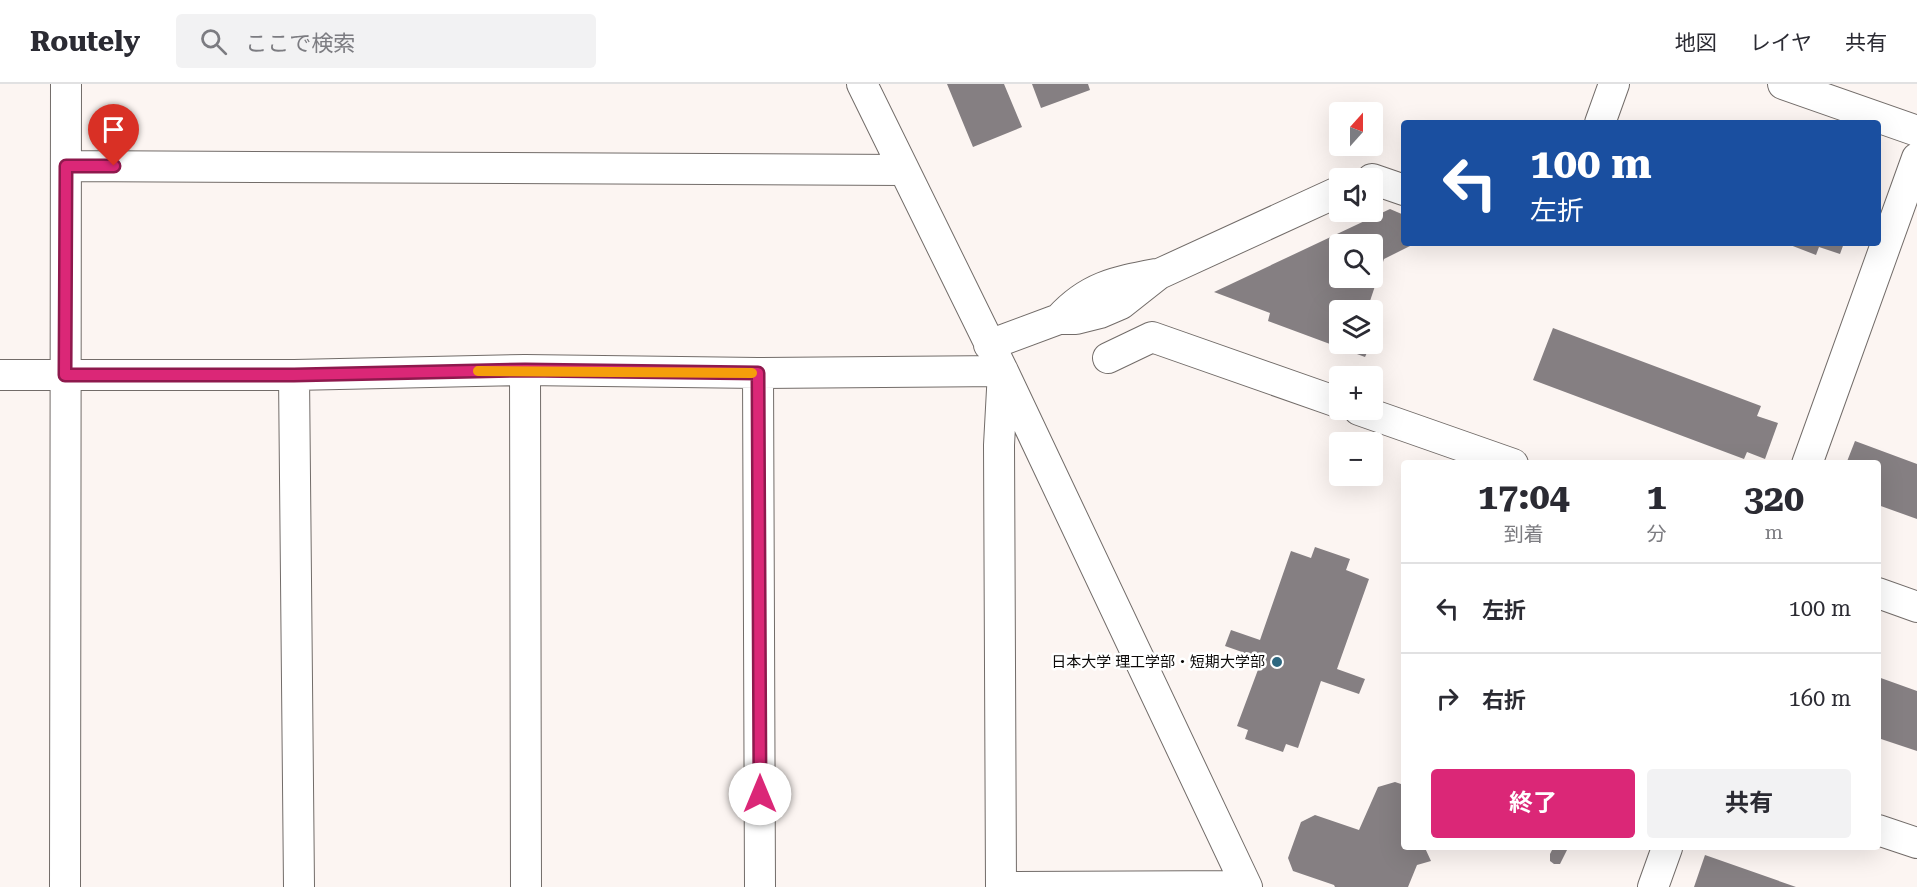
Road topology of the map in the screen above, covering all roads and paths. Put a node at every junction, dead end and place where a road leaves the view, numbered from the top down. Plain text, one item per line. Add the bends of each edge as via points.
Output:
1 (66, 84) edge
2 (862, 84) edge
3 (1614, 84) edge
4 (1783, 84) edge
5 (1601, 120) edge
6 (1917, 131) edge
7 (1917, 158) edge
8 (66, 166) junction
9 (903, 170) junction
10 (1383, 183) edge
11 (1401, 189) edge
12 (1329, 196) edge
13 (989, 345) junction
14 (1108, 358) dead end
15 (525, 370) junction
16 (1002, 371) junction
17 (758, 373) junction
18 (0, 375) edge
19 (65, 375) junction
20 (294, 375) junction
21 (1329, 399) edge
22 (1383, 418) edge
23 (1502, 460) edge
24 (1808, 460) edge
25 (1881, 594) edge
26 (1917, 607) edge
27 (1881, 831) edge
28 (1917, 843) edge
29 (1666, 850) edge
30 (1246, 886) edge
31 (65, 887) edge
32 (299, 887) edge
33 (526, 887) edge
34 (760, 887) edge
35 (1653, 887) edge

1 - 8 street
2 - 9 street
3 - 5 street
4 - 6 street
7 - 24 street
8 - 9 street
8 - 19 street
9 - 13 street
10 - 11 street
12 - 13 street via 1159,274 1121,304 1076,319 1059,319
13 - 16 street
14 - 21 street via 1152,337
15 - 17 street
15 - 20 street
15 - 33 street
16 - 17 street
16 - 30 street
16 - 30 street via 1001,887
17 - 34 street
18 - 19 street
19 - 20 street
19 - 31 street
20 - 32 street
22 - 23 street
25 - 26 street
27 - 28 street
29 - 35 street

